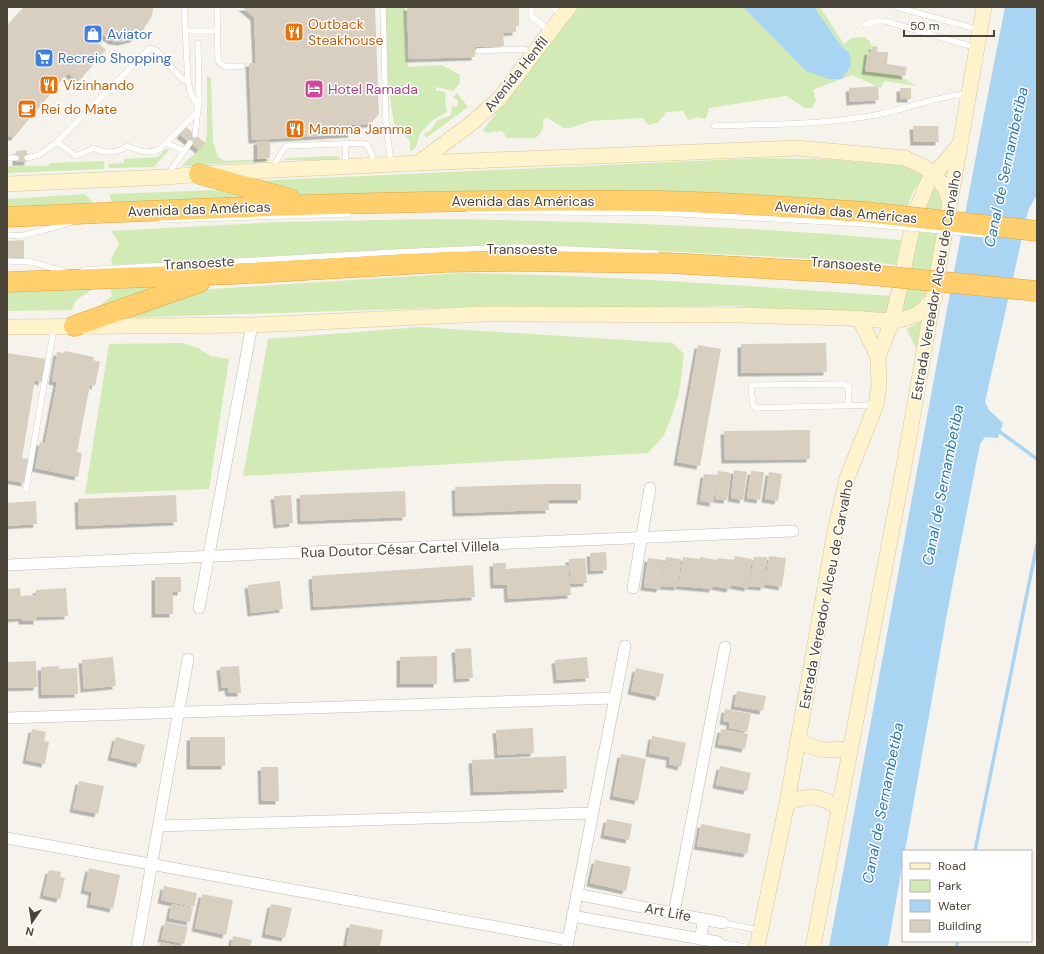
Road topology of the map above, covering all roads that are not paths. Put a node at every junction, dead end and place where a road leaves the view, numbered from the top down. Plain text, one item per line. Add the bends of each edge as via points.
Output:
1 (184, 7) edge
2 (217, 7) edge
3 (383, 7) edge
4 (531, 7) edge
5 (896, 7) edge
6 (984, 7) edge
7 (562, 10) edge
8 (865, 25) dead end
9 (980, 30) junction
10 (186, 31) junction
11 (217, 31) junction
12 (550, 32) junction
13 (198, 43) dead end
14 (977, 48) junction
15 (478, 51) dead end
16 (532, 55) junction
17 (242, 66) dead end
18 (188, 81) junction
19 (969, 94) junction
20 (197, 110) junction
21 (714, 126) dead end
22 (195, 135) dead end
23 (57, 142) junction
24 (166, 143) junction
25 (190, 143) dead end
26 (346, 143) junction
27 (958, 146) junction
28 (185, 151) junction
29 (7, 158) edge
30 (16, 158) dead end
31 (28, 158) dead end
32 (905, 158) junction
33 (418, 163) junction
34 (391, 164) junction
35 (376, 165) junction
36 (345, 167) junction
37 (270, 170) junction
38 (199, 174) junction
39 (934, 174) junction
40 (166, 177) junction
41 (7, 184) edge
42 (950, 201) junction
43 (307, 204) junction
44 (463, 211) dead end
45 (353, 214) dead end
46 (7, 217) edge
47 (866, 218) junction
48 (157, 220) dead end
49 (70, 223) junction
50 (78, 223) dead end
51 (31, 226) dead end
52 (1037, 232) edge
53 (7, 236) edge
54 (990, 236) dead end
55 (661, 253) dead end
56 (7, 261) edge
57 (896, 268) dead end
58 (912, 269) dead end
59 (77, 270) dead end
60 (63, 271) junction
61 (70, 271) dead end
62 (927, 271) dead end
63 (42, 272) dead end
64 (943, 272) dead end
65 (234, 274) junction
66 (7, 282) edge
67 (1037, 291) edge
68 (935, 298) junction
69 (859, 318) junction
70 (892, 321) junction
71 (252, 325) junction
72 (54, 326) junction
73 (74, 326) junction
74 (7, 328) edge
75 (878, 357) junction
76 (848, 405) junction
77 (876, 405) junction
78 (650, 488) dead end
79 (26, 489) dead end
80 (793, 531) dead end
81 (642, 539) junction
82 (209, 556) junction
83 (7, 565) edge
84 (633, 588) dead end
85 (199, 608) dead end
86 (625, 646) dead end
87 (725, 647) dead end
88 (188, 659) dead end
89 (614, 698) junction
90 (178, 713) junction
91 (7, 718) edge
92 (798, 742) junction
93 (850, 749) junction
94 (787, 802) junction
95 (839, 809) junction
96 (592, 813) junction
97 (159, 826) junction
98 (7, 838) edge
99 (152, 865) junction
100 (576, 894) junction
101 (674, 913) junction
102 (572, 916) junction
103 (704, 919) junction
104 (723, 923) joint
105 (760, 930) junction
106 (700, 939) junction
107 (718, 942) joint
108 (567, 944) edge
109 (137, 947) edge
110 (745, 947) edge
111 (757, 947) edge
112 (813, 947) edge

1 - 10 lane
2 - 11 lane
3 - 34 lane via 386,122
4 - 12 lane via 531,16
5 - 9 lane
6 - 9 main road, Estrada Vereador Alceu de Carvalho
7 - 12 main road, Avenida Henfil
8 - 14 lane via 885,21
9 - 14 main road, Estrada Vereador Alceu de Carvalho
10 - 11 lane
10 - 18 lane
11 - 17 lane via 220,64 226,67
12 - 16 main road, Avenida Henfil
13 - 20 lane
14 - 19 main road, Estrada Vereador Alceu de Carvalho
15 - 16 lane via 524,49
16 - 33 main road, Avenida Henfil via 487,112
18 - 20 lane
18 - 23 lane via 182,80 156,50 150,48
19 - 21 lane via 952,95 882,114 832,122
19 - 27 main road, Estrada Vereador Alceu de Carvalho
20 - 22 lane
20 - 24 lane
23 - 24 lane via 76,156 94,148 101,151 118,151 128,146 140,151 153,152
23 - 31 lane via 39,155
24 - 28 lane
25 - 28 lane
26 - 35 lane via 366,144
26 - 36 lane
26 - 37 lane via 284,146
27 - 32 main road via 934,158
27 - 39 main road, Estrada Vereador Alceu de Carvalho
27 - 42 main road, Estrada Vereador Alceu de Carvalho
28 - 40 lane
29 - 30 lane
32 - 33 main road via 797,148
32 - 39 main road
33 - 34 main road
34 - 35 main road
35 - 36 main road
36 - 37 main road
37 - 38 main road
38 - 40 main road
38 - 43 highway
39 - 42 main road
39 - 70 main road, Estrada Vereador Alceu de Carvalho via 921,195 915,214
40 - 41 main road
42 - 68 main road, Estrada Vereador Alceu de Carvalho
43 - 46 highway, Avenida das Américas
43 - 47 highway, Avenida das Américas via 664,201
44 - 47 lane
45 - 48 lane
47 - 52 highway, Avenida das Américas, bridge
47 - 54 lane, bridge
49 - 50 lane
49 - 51 lane
49 - 53 lane via 25,235
55 - 59 lane, Transoeste via 519,247
56 - 60 lane via 31,262
57 - 58 lane, Transoeste
60 - 61 lane
60 - 63 lane
62 - 64 lane
65 - 66 highway
65 - 67 highway, bridge via 430,263 668,263 850,273
65 - 73 highway via 193,284
68 - 70 main road via 918,314
68 - 93 main road, Estrada Vereador Alceu de Carvalho
69 - 70 main road
69 - 71 main road via 484,314
69 - 75 main road
70 - 75 main road, Estrada Vereador Alceu de Carvalho
71 - 73 main road
71 - 82 street
72 - 73 main road
72 - 74 main road
72 - 79 lane
75 - 77 main road, Estrada Vereador Alceu de Carvalho via 879,385
76 - 76 lane via 756,408 753,405 751,388 753,385 844,384 849,388
76 - 77 lane
77 - 92 main road, Estrada Vereador Alceu de Carvalho via 847,478 835,531
78 - 81 street
80 - 81 street, Rua Doutor César Cartel Villela
81 - 82 street, Rua Doutor César Cartel Villela
81 - 84 street
82 - 83 street, Rua Doutor César Cartel Villela
82 - 85 street
86 - 89 street
87 - 101 street
88 - 90 street
89 - 90 street
89 - 96 street
90 - 91 street
90 - 97 street
92 - 93 main road via 823,750
92 - 94 main road, Estrada Vereador Alceu de Carvalho
93 - 95 main road, Estrada Vereador Alceu de Carvalho
94 - 95 main road via 811,796 825,800
94 - 105 main road, Estrada Vereador Alceu de Carvalho
95 - 112 main road, Estrada Vereador Alceu de Carvalho
96 - 97 street
96 - 100 street
97 - 99 street
98 - 99 street
99 - 108 street
99 - 109 street
100 - 101 street, Art Life
100 - 102 street
101 - 103 street, Art Life
102 - 106 street, Art Life
102 - 108 street
103 - 104 street, Art Life
103 - 106 street
104 - 105 lane, Art Life
105 - 111 main road, Estrada Vereador Alceu de Carvalho
106 - 107 street, Art Life
107 - 110 lane, Art Life

